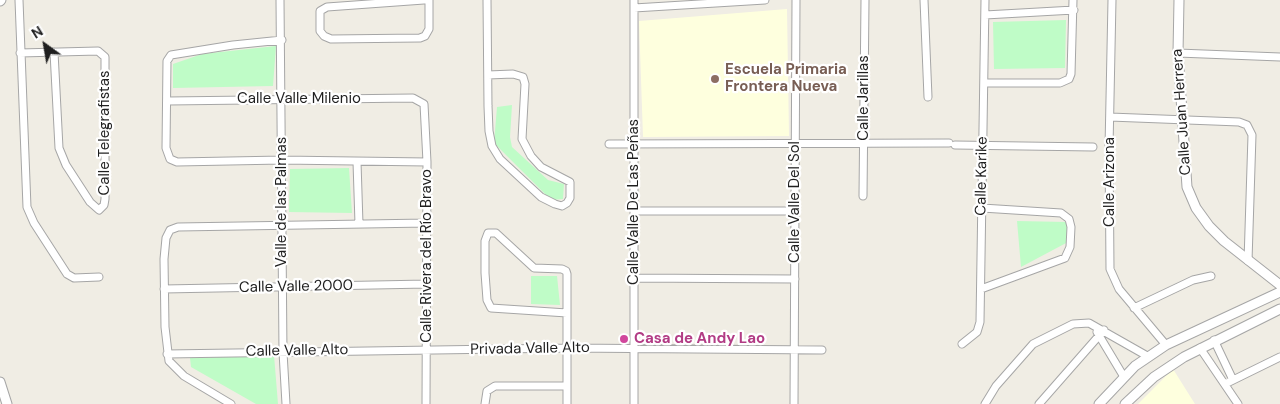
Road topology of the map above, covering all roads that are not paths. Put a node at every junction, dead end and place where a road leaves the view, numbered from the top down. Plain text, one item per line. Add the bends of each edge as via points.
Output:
1 (19, 0) edge
2 (280, 0) edge
3 (424, 0) edge
4 (428, 0) edge
5 (487, 0) edge
6 (765, 0) edge
7 (796, 0) edge
8 (865, 0) edge
9 (924, 0) edge
10 (985, 0) edge
11 (1073, 0) edge
12 (1112, 0) edge
13 (1179, 0) edge
14 (634, 4) edge
15 (1074, 10) junction
16 (985, 15) junction
17 (282, 40) junction
18 (54, 52) junction
19 (1178, 52) junction
20 (20, 53) junction
21 (1280, 57) edge
22 (488, 75) junction
23 (984, 83) junction
24 (928, 97) dead end
25 (282, 99) junction
26 (168, 101) junction
27 (426, 108) joint
28 (1110, 117) junction
29 (1182, 119) junction
30 (864, 143) junction
31 (609, 144) dead end
32 (794, 144) junction
33 (635, 145) junction
34 (983, 146) junction
35 (1093, 147) dead end
36 (282, 160) junction
37 (357, 162) junction
38 (427, 162) junction
39 (863, 196) dead end
40 (982, 208) junction
41 (635, 211) junction
42 (794, 211) junction
43 (427, 223) junction
44 (359, 224) junction
45 (283, 226) junction
46 (1248, 261) junction
47 (1211, 276) dead end
48 (99, 277) dead end
49 (633, 278) junction
50 (795, 279) junction
51 (427, 284) junction
52 (283, 287) junction
53 (164, 289) junction
54 (981, 289) junction
55 (1279, 291) edge
56 (1259, 301) junction
57 (1134, 308) junction
58 (1280, 309) edge
59 (567, 313) junction
60 (1266, 316) junction
61 (1101, 333) junction
62 (1214, 340) junction
63 (962, 344) dead end
64 (1166, 345) junction
65 (568, 348) junction
66 (634, 348) junction
67 (1200, 348) junction
68 (794, 349) junction
69 (426, 350) junction
70 (822, 350) dead end
71 (283, 352) junction
72 (167, 354) junction
73 (1148, 357) junction
74 (1280, 357) edge
75 (1124, 377) junction
76 (1233, 380) junction
77 (0, 382) edge
78 (1225, 384) junction
79 (566, 386) junction
80 (8, 404) edge
81 (231, 404) edge
82 (286, 404) edge
83 (426, 404) edge
84 (485, 404) edge
85 (567, 404) edge
86 (634, 404) edge
87 (794, 404) edge
88 (985, 404) edge
89 (1039, 404) edge
90 (1099, 404) edge
91 (1125, 404) edge
92 (1238, 404) edge

1 - 20 street
2 - 17 street, Valle de las Palmas
3 - 4 street via 327,8 320,12 320,31 331,39 420,38 429,28
5 - 22 street
6 - 14 street
7 - 32 street, Calle Valle Del Sol
8 - 30 street, Calle Jarillas
9 - 24 street
10 - 16 street, Calle Karike
11 - 15 street
12 - 28 street, Calle Arizona
13 - 19 street, Calle Juan Herrera
14 - 33 street, Calle Valle De Las Peñas
15 - 16 street
15 - 23 street via 1069,78 1060,83
16 - 23 street, Calle Karike
17 - 25 street, Valle de las Palmas
17 - 26 street via 176,52 167,61
18 - 18 street, Calle Telegrafistas via 98,51 104,56 105,199 99,210 90,202 66,165 59,148
18 - 20 street, Calle Telegrafistas
19 - 21 street
19 - 29 street, Calle Juan Herrera
20 - 48 street via 27,207 67,274 74,278
22 - 22 street via 489,131 495,153 541,197 555,204 567,203 570,182 541,167 522,139 523,77
23 - 34 street, Calle Karike
25 - 26 street, Calle Valle Milenio
25 - 27 street, Calle Valle Milenio via 413,98 421,100
25 - 36 street, Valle de las Palmas
26 - 36 street via 166,148 168,156 177,162
27 - 38 street, Calle Rivera del Río Bravo
28 - 29 street
28 - 57 street, Calle Arizona via 1110,269 1114,281
29 - 46 street, Calle Juan Herrera via 1185,173 1191,197 1209,226
29 - 46 street via 1239,122 1247,125 1252,135
30 - 32 street
30 - 34 street
30 - 39 street, Calle Jarillas
31 - 33 street
32 - 33 street
32 - 42 street, Calle Valle Del Sol
33 - 41 street, Calle Valle De Las Peñas
34 - 35 street
34 - 40 street, Calle Karike
36 - 37 street
36 - 45 street, Valle de las Palmas
37 - 38 street
37 - 44 street
38 - 43 street, Calle Rivera del Río Bravo
40 - 54 street, Calle Karike
40 - 54 street via 1061,214 1069,219 1071,227 1070,246 1064,258
41 - 42 street
41 - 49 street, Calle Valle De Las Peñas
42 - 50 street, Calle Valle Del Sol
43 - 44 street
43 - 51 street, Calle Rivera del Río Bravo
44 - 45 street
45 - 52 street, Valle de las Palmas
45 - 53 street via 178,226 170,230 166,238
46 - 55 street, Calle Juan Herrera via 1271,279
47 - 57 street via 1193,280
49 - 50 street
49 - 66 street, Calle Valle De Las Peñas
50 - 68 street, Calle Valle Del Sol
51 - 52 street, Calle Valle 2000
51 - 69 street, Calle Rivera del Río Bravo
52 - 53 street, Calle Valle 2000
52 - 71 street, Valle de las Palmas
53 - 72 street
54 - 63 street, Calle Karike via 980,328
55 - 56 street
56 - 60 street
56 - 64 street
57 - 64 street, Calle Arizona
58 - 60 street
59 - 59 street via 491,308 487,300 485,236 496,233 534,268 562,269 567,274
59 - 65 street
60 - 62 street
61 - 73 street
61 - 75 street
61 - 88 street via 1089,324 1079,323 1039,340 996,386
61 - 89 street
62 - 67 street
62 - 76 street
64 - 73 street
65 - 66 street, Privada Valle Alto
65 - 69 street, Privada Valle Alto
65 - 79 street
66 - 68 street
66 - 86 street, Calle Valle De Las Peñas
67 - 78 street
67 - 91 street via 1154,377
68 - 70 street
68 - 87 street, Calle Valle Del Sol
69 - 71 street, Calle Valle Alto
69 - 83 street, Calle Rivera del Río Bravo
71 - 72 street, Calle Valle Alto
71 - 82 street, Valle de las Palmas
72 - 81 street via 173,366
73 - 75 street
74 - 76 street
75 - 90 street
76 - 78 street
77 - 80 street
78 - 92 street
79 - 84 street via 496,386 485,394
79 - 85 street

